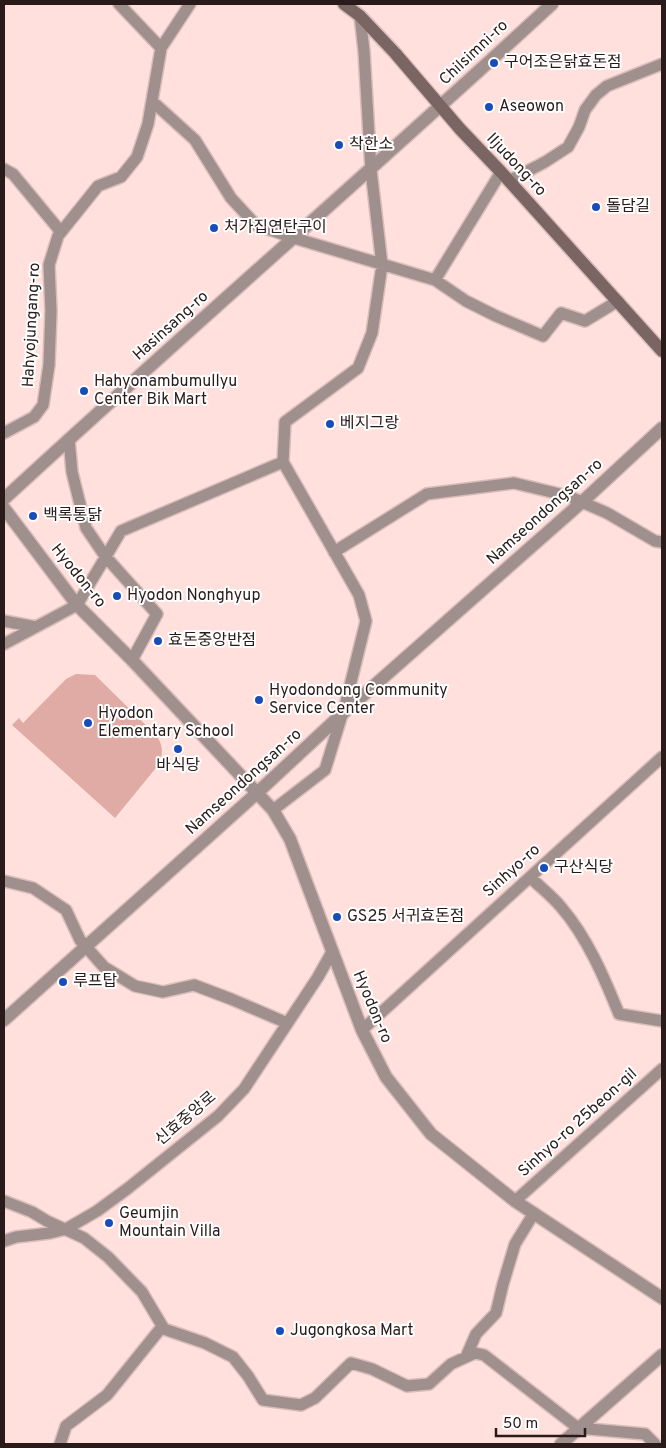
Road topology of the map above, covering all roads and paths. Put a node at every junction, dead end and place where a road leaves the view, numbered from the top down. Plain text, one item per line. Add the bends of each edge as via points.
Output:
1 (119, 4) edge
2 (190, 4) edge
3 (344, 4) edge
4 (552, 4) edge
5 (360, 16) junction
6 (161, 48) junction
7 (662, 64) edge
8 (152, 102) junction
9 (441, 106) junction
10 (4, 169) edge
11 (371, 170) junction
12 (505, 176) junction
13 (61, 232) junction
14 (294, 238) junction
15 (382, 265) junction
16 (435, 280) junction
17 (618, 301) junction
18 (662, 351) edge
19 (662, 428) edge
20 (4, 433) edge
21 (69, 439) junction
22 (283, 462) junction
23 (4, 499) edge
24 (582, 502) junction
25 (4, 508) edge
26 (662, 542) edge
27 (334, 552) junction
28 (105, 556) junction
29 (77, 605) junction
30 (4, 621) edge
31 (36, 627) junction
32 (4, 644) edge
33 (132, 660) junction
34 (342, 714) junction
35 (662, 757) edge
36 (257, 793) junction
37 (273, 810) junction
38 (530, 877) junction
39 (4, 881) edge
40 (86, 947) junction
41 (332, 952) junction
42 (4, 1020) edge
43 (662, 1022) edge
44 (288, 1023) junction
45 (362, 1030) junction
46 (662, 1069) edge
47 (4, 1201) edge
48 (515, 1201) junction
49 (534, 1213) junction
50 (66, 1229) junction
51 (4, 1240) edge
52 (662, 1298) edge
53 (162, 1328) junction
54 (662, 1355) edge
55 (466, 1357) junction
56 (578, 1428) junction
57 (60, 1444) edge
58 (561, 1444) edge
59 (655, 1444) edge

1 - 6 street
2 - 6 street, Hahyojungang-ro
3 - 5 main road, Iljudong-ro
4 - 9 street, Chilsimni-ro
5 - 9 main road, Iljudong-ro
5 - 11 street
6 - 8 street, Hahyojungang-ro
7 - 12 street via 607,86 585,110 568,146 545,162
8 - 13 street, Hahyojungang-ro via 137,157 121,177 98,186
8 - 14 street via 195,140 232,198 256,225
9 - 11 street, Hasinsang-ro
9 - 12 main road, Iljudong-ro
10 - 13 street via 13,174
11 - 14 street, Hasinsang-ro
11 - 15 street
12 - 16 street
12 - 17 main road, Iljudong-ro
13 - 20 street, Hahyojungang-ro via 49,265 49,365 43,405 34,417
14 - 15 street
14 - 21 street, Hasinsang-ro
15 - 16 street
15 - 22 street via 372,333 358,368 285,422
16 - 17 street via 466,301 543,336 561,313 585,321
17 - 18 main road, Iljudong-ro
19 - 24 street, Namseondongsan-ro
21 - 23 street, Hasinsang-ro
21 - 28 street via 72,472 86,528
22 - 27 street
22 - 28 street via 121,531
24 - 26 street
24 - 27 street via 514,483 426,494
24 - 34 street, Namseondongsan-ro
25 - 29 street, Hyodon-ro
27 - 34 street via 359,596 366,621
28 - 29 street
28 - 33 street via 156,614
29 - 31 street
29 - 33 street, Hyodon-ro
30 - 31 street
31 - 32 street
33 - 36 street, Hyodon-ro
34 - 36 street, Namseondongsan-ro
34 - 37 street via 325,770
35 - 38 street, Sinhyo-ro
36 - 37 street, Hyodon-ro
36 - 40 street, Namseondongsan-ro
37 - 41 street, Hyodon-ro via 290,839
38 - 43 street via 561,907 584,940 619,1014
38 - 45 street, Sinhyo-ro
39 - 40 street via 32,888 66,910
40 - 42 street, Namseondongsan-ro
40 - 44 street via 104,967 135,986 163,992 194,985
41 - 44 street, 신효중앙로
41 - 45 street, Hyodon-ro
44 - 50 street, 신효중앙로 via 244,1089 218,1116 127,1189
45 - 48 street, Hyodon-ro via 386,1077 431,1134
46 - 48 street, Sinhyo-ro 25beon-gil
47 - 50 street
48 - 49 street, Hyodon-ro
49 - 52 street, Hyodon-ro
49 - 55 street via 515,1244 496,1313 476,1334
50 - 51 street, 신효중앙로
50 - 53 street via 108,1257 142,1292
53 - 55 street via 233,1357 263,1400 301,1405 315,1398 351,1363 407,1386 429,1384 451,1364
53 - 57 street via 107,1395 66,1426
54 - 56 street
55 - 56 street via 475,1353 484,1355
56 - 58 street
56 - 59 street via 645,1434

